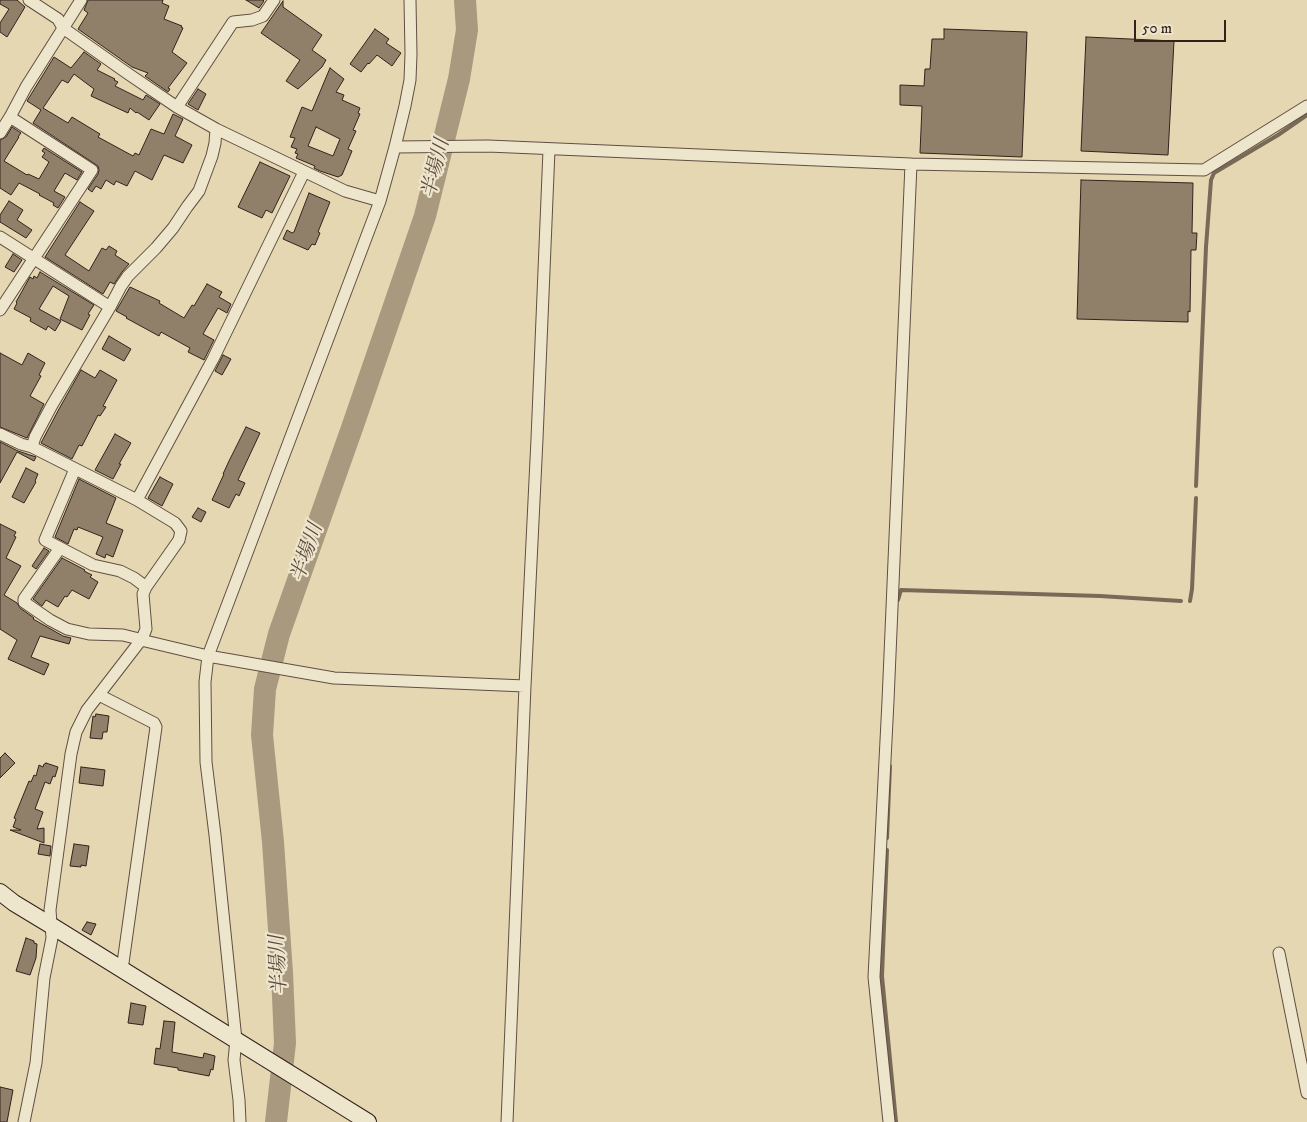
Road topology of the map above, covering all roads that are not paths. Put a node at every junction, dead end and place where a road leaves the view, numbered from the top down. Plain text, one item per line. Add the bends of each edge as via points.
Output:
1 (29, 0) edge
2 (81, 0) edge
3 (274, 0) edge
4 (410, 0) edge
5 (63, 28) junction
6 (1307, 106) edge
7 (178, 107) junction
8 (10, 117) junction
9 (216, 129) junction
10 (0, 133) edge
11 (398, 146) junction
12 (549, 150) junction
13 (911, 164) junction
14 (304, 172) junction
15 (380, 201) junction
16 (0, 237) edge
17 (33, 258) junction
18 (110, 307) junction
19 (0, 310) edge
20 (0, 434) edge
21 (32, 448) junction
22 (75, 469) junction
23 (137, 500) junction
24 (60, 548) junction
25 (146, 587) junction
26 (141, 640) junction
27 (212, 657) junction
28 (525, 686) junction
29 (99, 695) junction
30 (0, 892) edge
31 (52, 926) junction
32 (1279, 953) dead end
33 (122, 970) junction
34 (239, 1042) junction
35 (1307, 1093) edge
36 (24, 1122) edge
37 (240, 1122) edge
38 (368, 1122) edge
39 (507, 1122) edge
40 (889, 1122) edge

1 - 5 street via 58,19
2 - 5 street
3 - 7 street via 263,16 234,22
4 - 11 street via 410,80
5 - 7 street
5 - 8 street
6 - 13 street via 1204,170
7 - 9 street
8 - 10 street
8 - 17 street via 92,170
9 - 14 street
9 - 18 street via 212,156 199,191 173,228 128,276
11 - 12 street
11 - 15 street
12 - 13 street
12 - 28 street
13 - 40 street via 874,978
14 - 15 street via 345,191
14 - 23 street via 213,359
15 - 27 street
16 - 17 street
17 - 18 street
17 - 19 street
18 - 21 street via 52,406
20 - 21 street
21 - 22 street
22 - 23 street
22 - 24 street via 45,540
23 - 25 street via 175,523 181,531 179,540
24 - 25 street via 93,565 120,571
24 - 26 street via 24,602 67,629
25 - 26 street via 143,594 146,629
26 - 27 street
26 - 29 street
27 - 28 street via 334,678
27 - 34 street via 205,682 206,762
28 - 39 street
29 - 31 street via 76,732 71,754 50,910
29 - 33 street via 154,723 156,727
30 - 31 street
31 - 33 street
31 - 36 street via 36,1063
32 - 35 street
33 - 34 street
34 - 37 street via 234,1060
34 - 38 street

